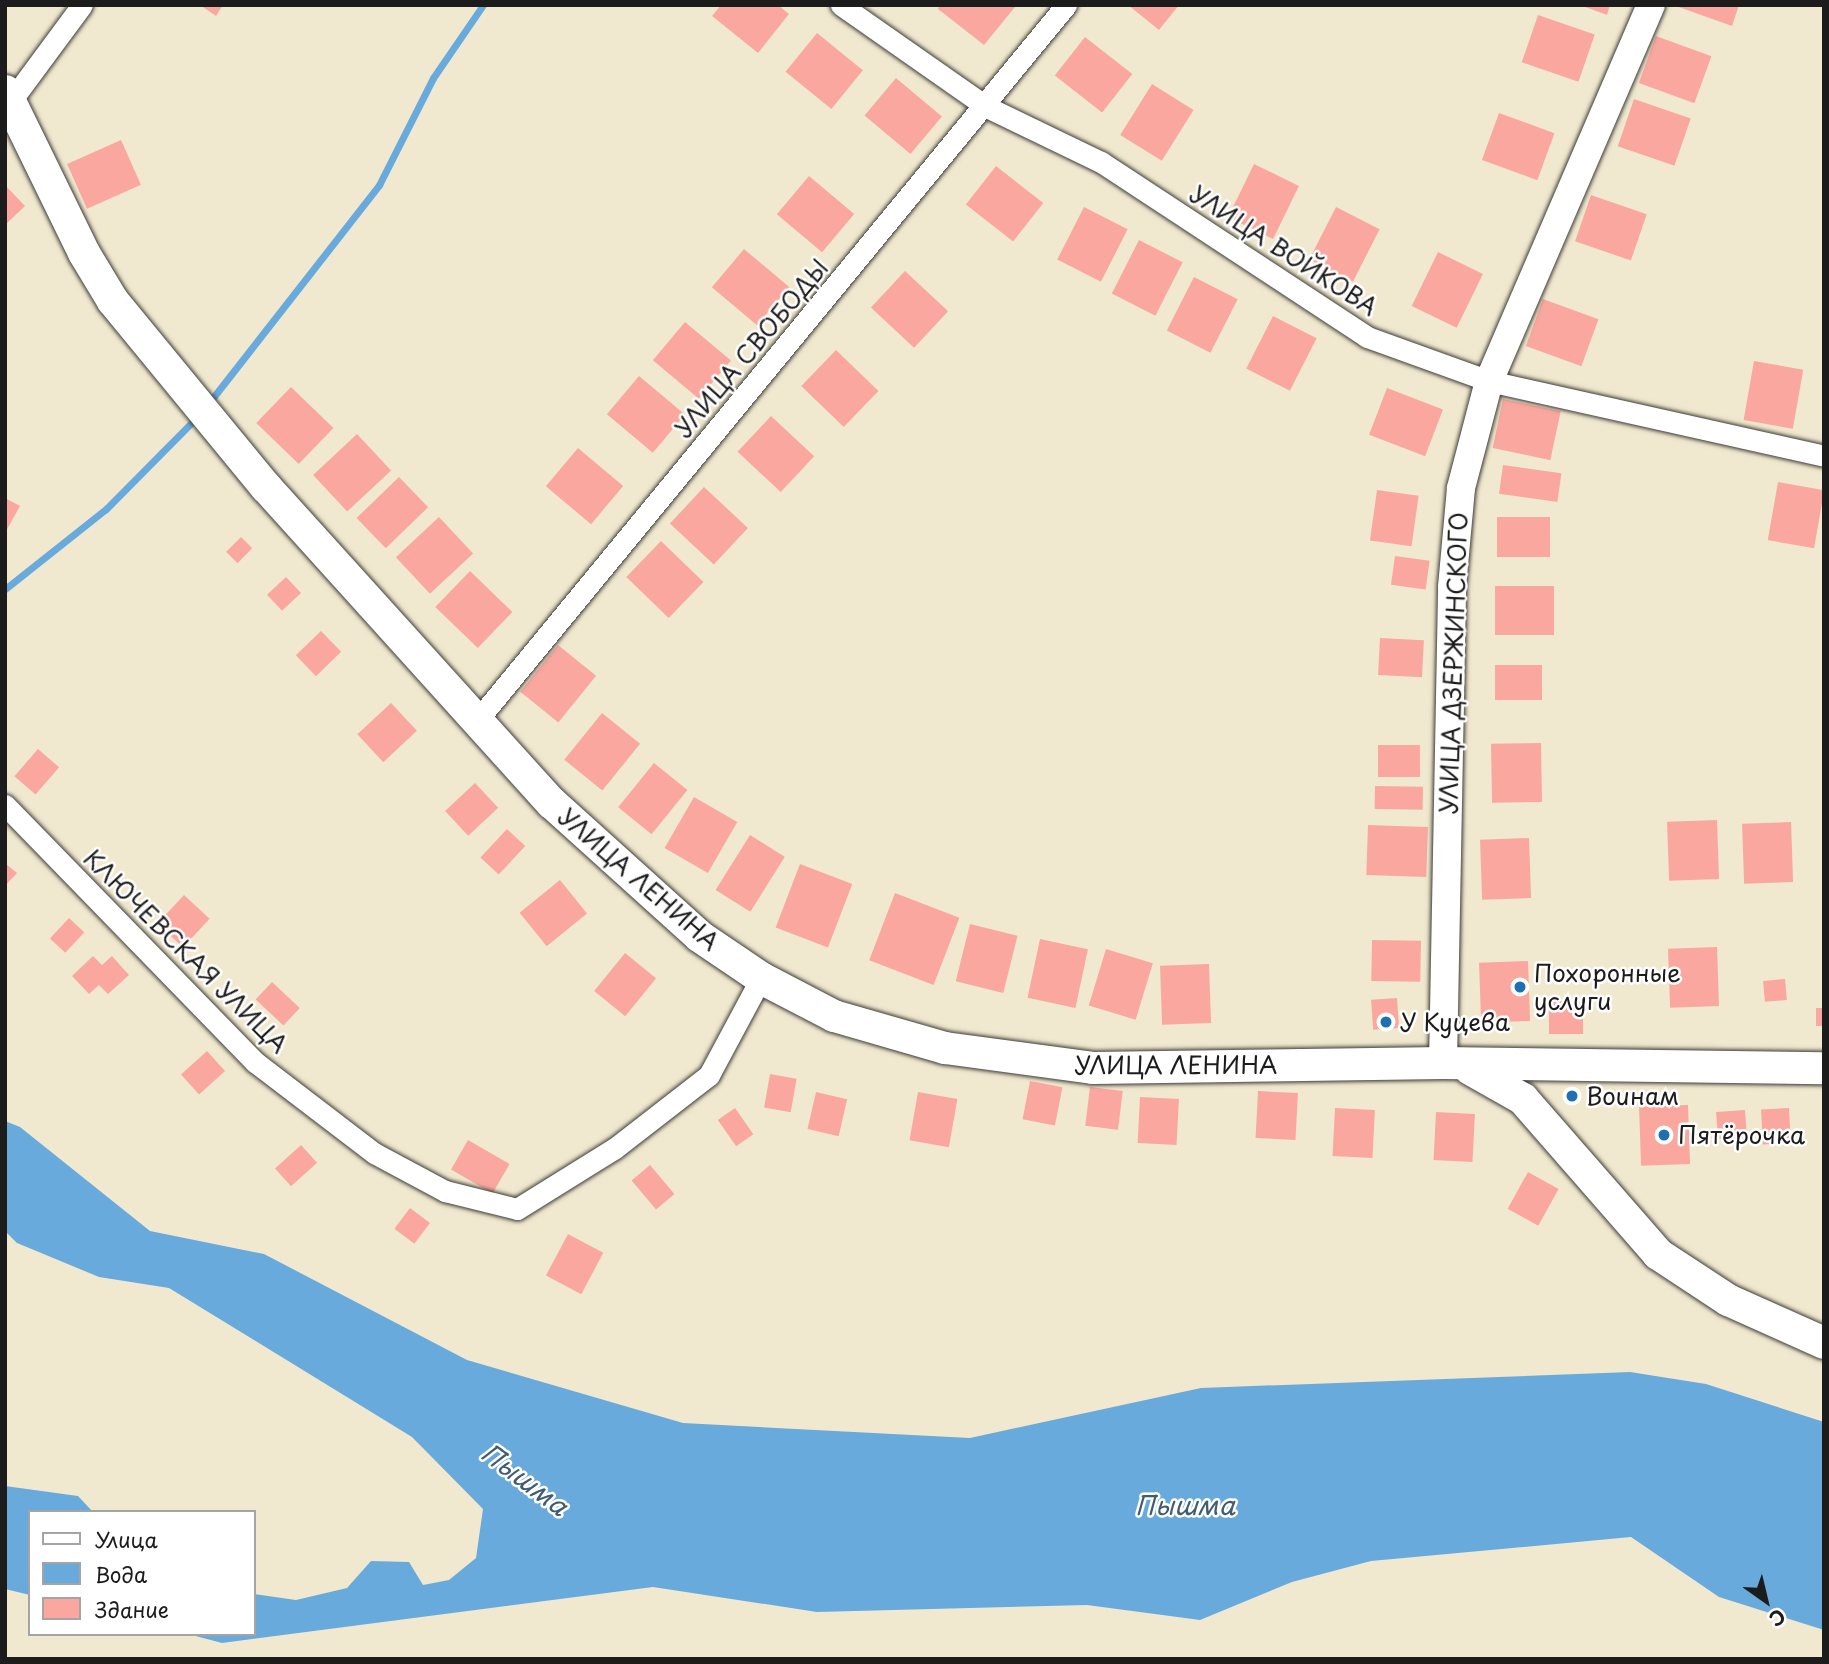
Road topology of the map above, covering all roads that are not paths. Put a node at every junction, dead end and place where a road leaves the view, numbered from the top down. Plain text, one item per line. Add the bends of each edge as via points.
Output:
1 (82, 5) edge
2 (841, 5) edge
3 (1066, 5) edge
4 (1651, 5) edge
5 (7, 101) edge
6 (985, 106) junction
7 (1489, 381) junction
8 (1824, 456) edge
9 (475, 723) junction
10 (5, 805) edge
11 (761, 978) junction
12 (1454, 1065) junction
13 (1824, 1068) edge
14 (1824, 1343) edge

1 - 5 street
2 - 6 street, УЛИЦА ВОЙКОВА
3 - 6 street, УЛИЦА СВОБОДЫ
4 - 7 street, УЛИЦА ДЗЕРЖИНСКОГО
5 - 9 main road, УЛИЦА ЛЕНИНА via 113,301 265,487
6 - 7 street, УЛИЦА ВОЙКОВА via 1101,162 1367,337
6 - 9 street, УЛИЦА СВОБОДЫ
7 - 8 street, УЛИЦА ВОЙКОВА
7 - 12 street, УЛИЦА ДЗЕРЖИНСКОГО via 1461,488 1452,587
9 - 11 main road, УЛИЦА ЛЕНИНА via 643,888 699,936
10 - 11 street, КЛЮЧЕВСКАЯ УЛИЦА via 255,1062 374,1153 445,1191 517,1209 615,1148 709,1075
11 - 12 main road, УЛИЦА ЛЕНИНА via 834,1016 945,1048 1093,1068
12 - 13 main road, УЛИЦА ЛЕНИНА
12 - 14 main road via 1523,1099 1658,1254 1728,1300

